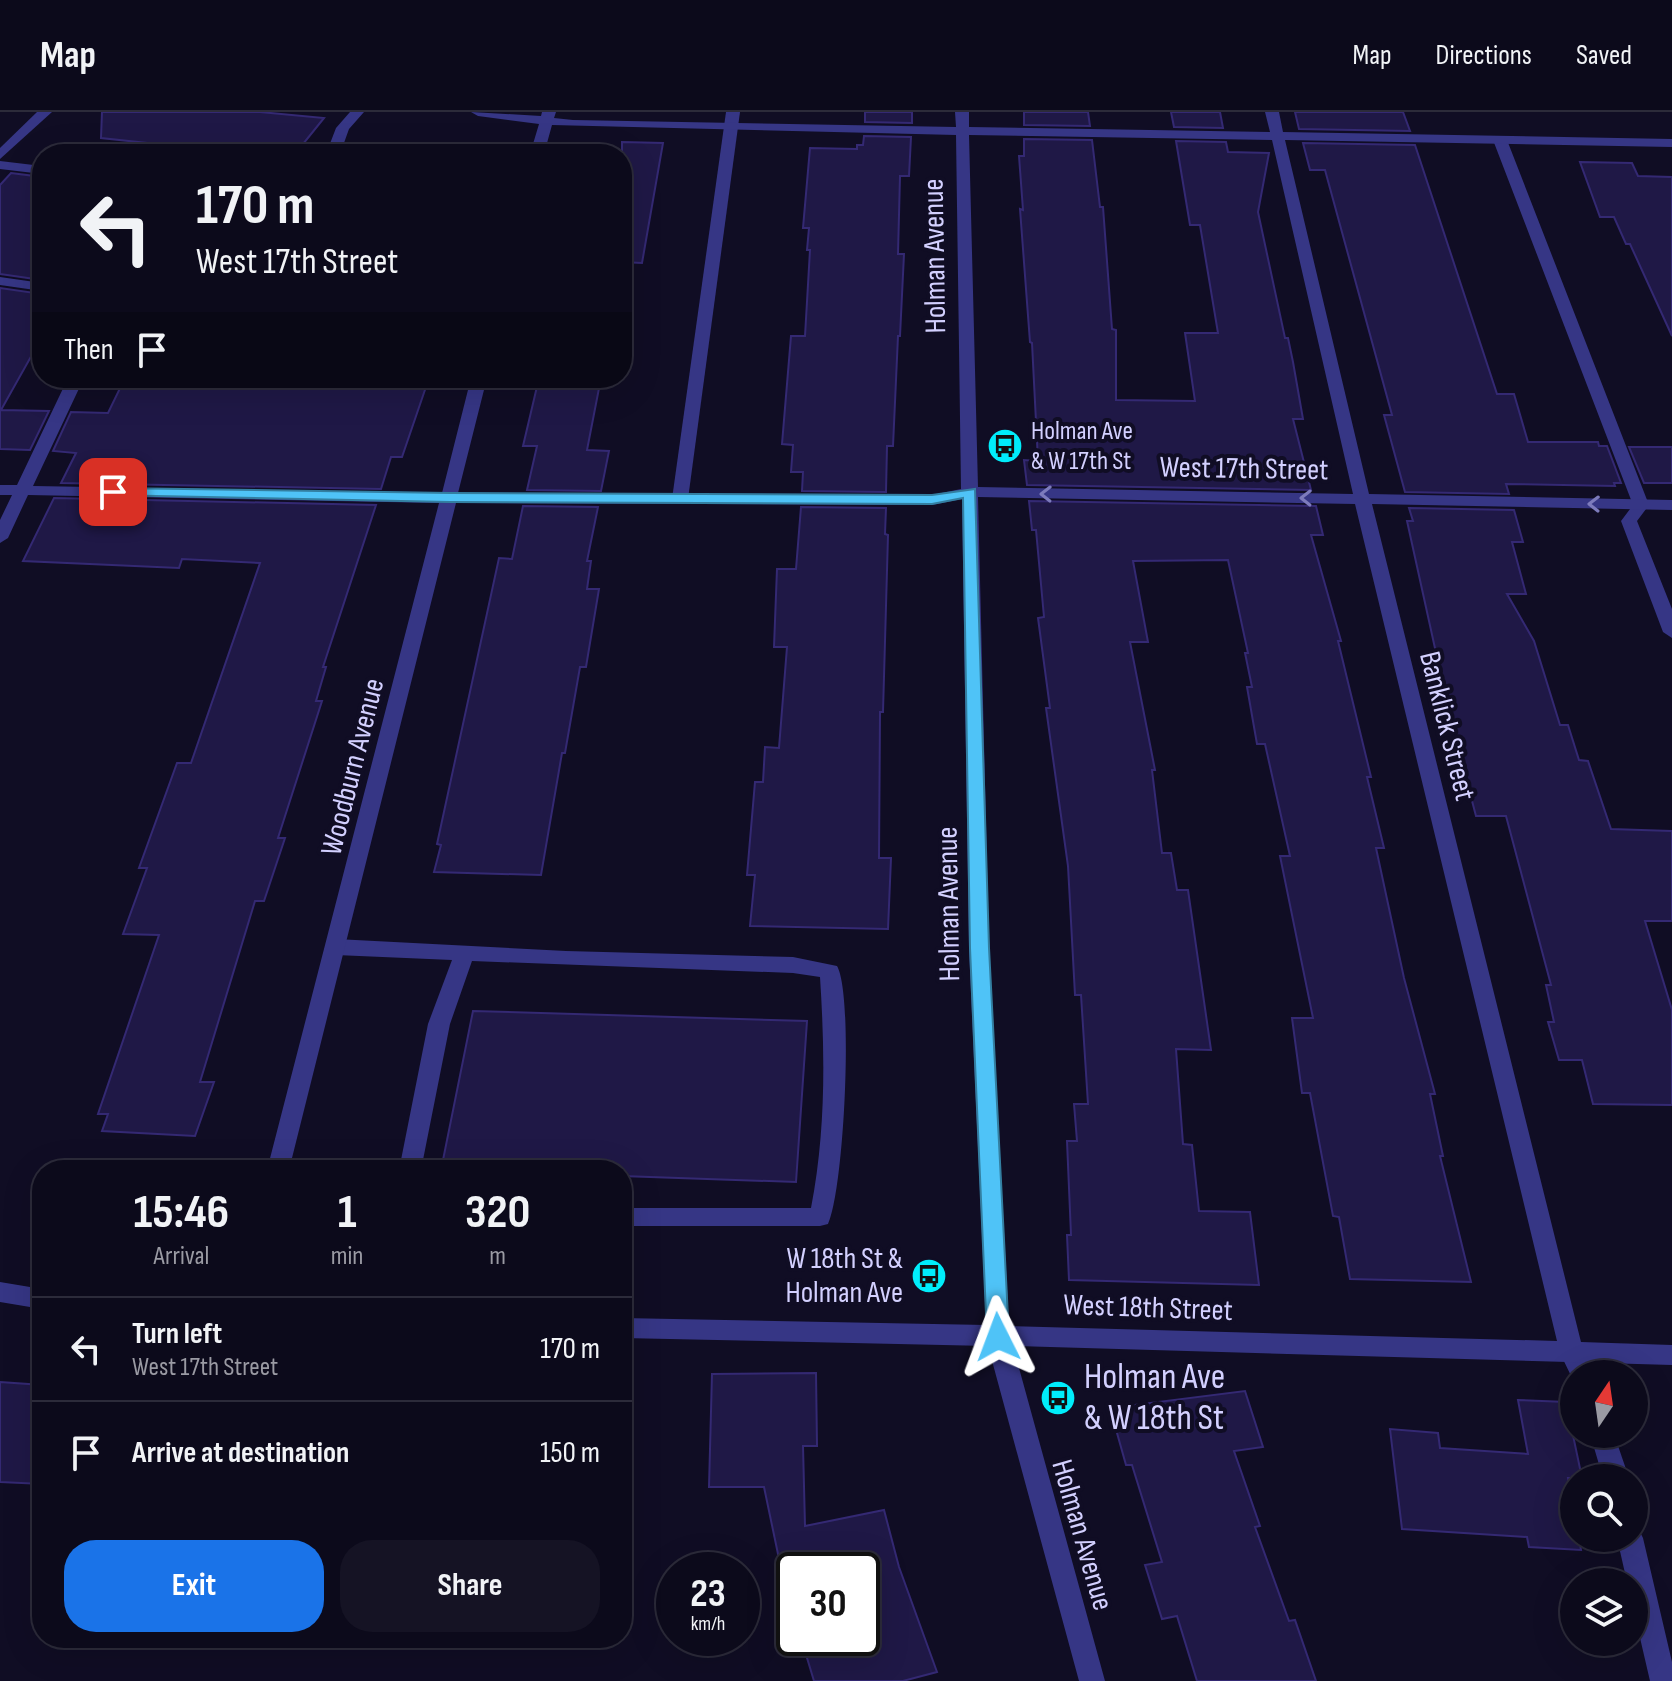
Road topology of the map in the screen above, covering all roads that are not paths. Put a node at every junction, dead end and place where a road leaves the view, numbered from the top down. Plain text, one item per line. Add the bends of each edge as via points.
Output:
1 (45, 112) edge
2 (357, 112) edge
3 (478, 112) edge
4 (1272, 112) edge
5 (548, 116) edge
6 (732, 120) edge
7 (963, 122) edge
8 (1278, 136) junction
9 (1500, 140) junction
10 (1672, 143) edge
11 (337, 144) edge
12 (540, 144) edge
13 (0, 155) edge
14 (0, 165) edge
15 (32, 169) edge
16 (0, 281) edge
17 (32, 286) edge
18 (71, 388) edge
19 (477, 388) edge
20 (0, 490) edge
21 (21, 491) junction
22 (970, 492) junction
23 (450, 498) junction
24 (680, 499) junction
25 (1362, 499) junction
26 (1641, 505) junction
27 (1672, 505) edge
28 (0, 538) edge
29 (1672, 632) edge
30 (336, 947) junction
31 (465, 953) junction
32 (281, 1160) edge
33 (412, 1160) edge
34 (632, 1217) edge
35 (0, 1292) edge
36 (32, 1297) edge
37 (632, 1328) edge
38 (998, 1337) junction
39 (1672, 1355) edge
40 (1575, 1360) edge
41 (1619, 1360) edge
42 (1560, 1363) edge
43 (1633, 1552) edge
44 (1092, 1681) edge
45 (1663, 1681) edge

1 - 13 street
2 - 11 street
3 - 5 street
4 - 8 street, Banklick Street
5 - 6 street via 573,124
5 - 12 street
6 - 7 street
6 - 24 street
7 - 8 street
7 - 22 street, Holman Avenue
8 - 9 street
8 - 25 street, Banklick Street
9 - 10 street
9 - 26 street
14 - 15 street
16 - 17 street
18 - 21 street
19 - 23 street, Woodburn Avenue
20 - 21 street, West 17th Street
21 - 23 street, West 17th Street
21 - 28 street
22 - 24 street, West 17th Street via 932,500
25 -> 22 street, West 17th Street
22 - 38 street, Holman Avenue via 979,948
23 - 24 street, West 17th Street
23 - 30 street, Woodburn Avenue
26 -> 25 street, West 17th Street
25 - 40 street, Banklick Street
26 - 27 street, West 17th Street
26 - 29 street via 1629,521
30 - 31 street
30 - 32 street, Woodburn Avenue
31 - 33 street via 439,1024
31 - 34 street via 793,965 830,971 836,1051 820,1217
35 - 36 street
37 - 38 street, West 18th Street
38 - 42 street, West 18th Street
38 - 44 street, Holman Avenue
39 - 41 street, West 18th Street
43 - 45 street

